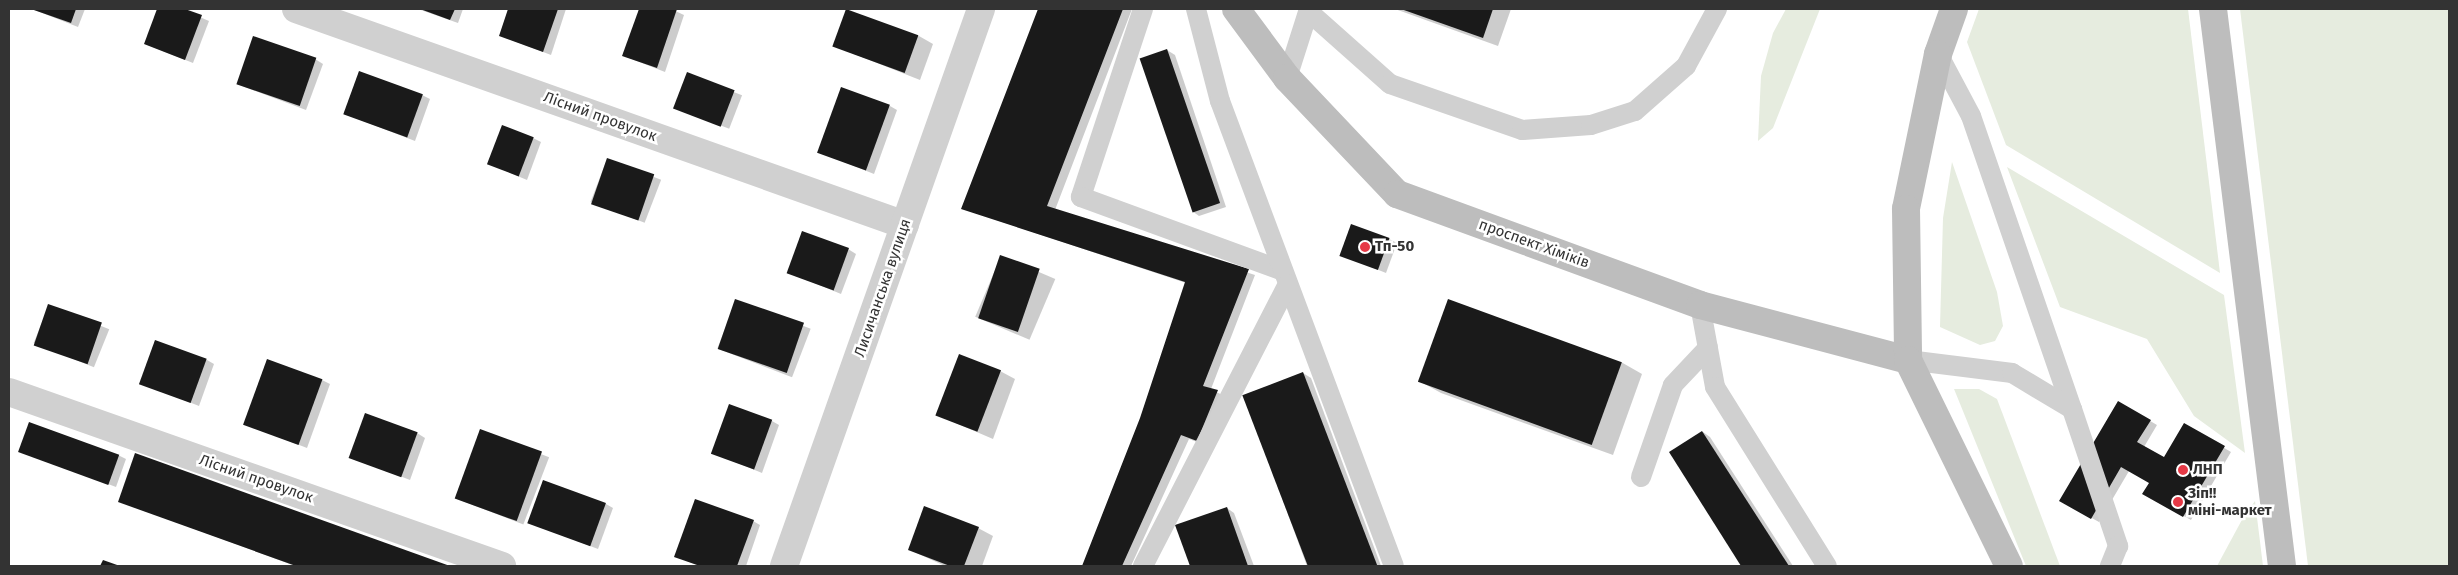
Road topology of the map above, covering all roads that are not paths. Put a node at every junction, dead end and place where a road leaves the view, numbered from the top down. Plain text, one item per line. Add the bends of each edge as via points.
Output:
1 (296, 9) edge
2 (981, 9) edge
3 (1143, 9) edge
4 (1196, 9) edge
5 (1236, 9) edge
6 (1717, 9) edge
7 (1954, 9) edge
8 (2213, 9) edge
9 (1309, 10) edge
10 (1938, 54) junction
11 (1287, 78) junction
12 (905, 225) junction
13 (1286, 277) junction
14 (1700, 305) junction
15 (1708, 348) junction
16 (1908, 360) junction
17 (9, 392) edge
18 (2072, 409) junction
19 (1641, 477) dead end
20 (502, 566) edge
21 (784, 566) edge
22 (1143, 566) edge
23 (1394, 566) edge
24 (1827, 566) edge
25 (2009, 566) edge
26 (2110, 566) edge
27 (2282, 566) edge

1 - 12 street, Лісний провулок
2 - 12 street, Лисичанська вулиця
3 - 13 lane via 1081,197
4 - 13 lane via 1220,101
5 - 11 main road, проспект Хіміків
6 - 9 lane via 1686,66 1636,111 1591,125 1522,130 1390,84
7 - 10 main road
8 - 27 main road
9 - 11 lane
10 - 16 main road via 1906,209
10 - 18 lane via 1971,116
11 - 14 main road, проспект Хіміків via 1397,194
12 - 21 street, Лисичанська вулиця
13 - 22 lane
13 - 23 lane
14 - 15 lane
14 - 16 main road, проспект Хіміків
15 - 19 lane via 1673,386
15 - 24 lane via 1715,387
16 - 18 lane via 2012,373
16 - 25 main road
17 - 20 street, Лісний провулок
18 - 26 lane via 2118,546

